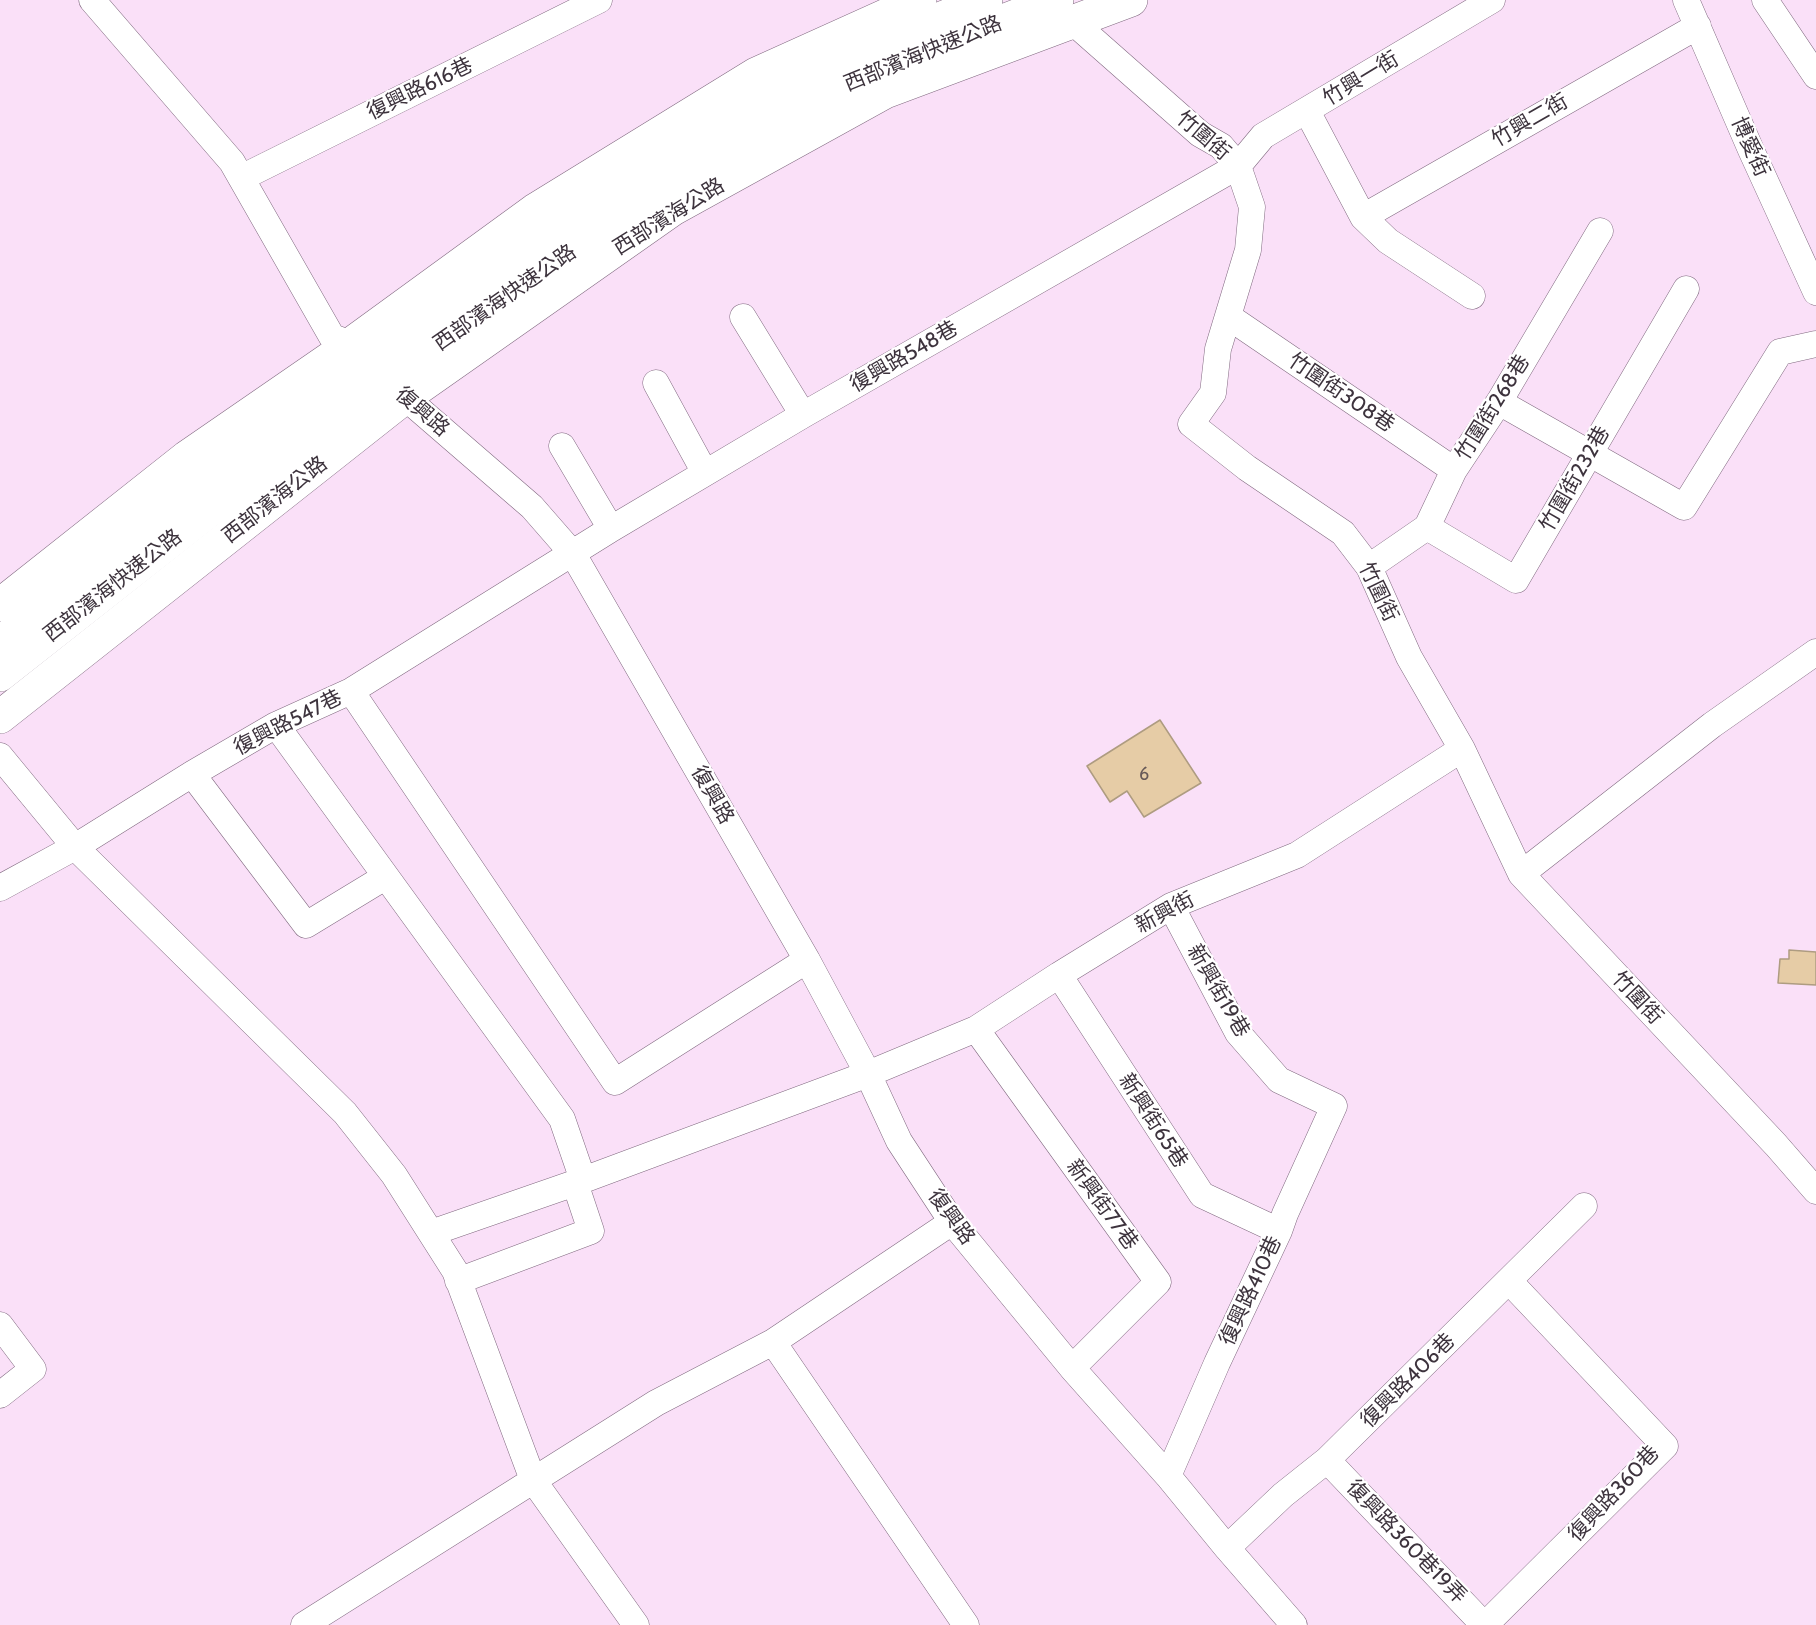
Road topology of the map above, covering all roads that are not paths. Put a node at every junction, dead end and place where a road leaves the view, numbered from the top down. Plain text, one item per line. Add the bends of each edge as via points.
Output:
1 (92, 0) edge
2 (599, 0) edge
3 (920, 0) edge
4 (938, 0) edge
5 (986, 0) edge
6 (1131, 0) edge
7 (1492, 0) edge
8 (1686, 0) edge
9 (1765, 0) edge
10 (1065, 11) edge
11 (1698, 26) junction
12 (847, 69) junction
13 (1816, 76) edge
14 (1307, 111) junction
15 (1238, 166) junction
16 (241, 178) junction
17 (1363, 217) junction
18 (1600, 231) dead end
19 (1686, 289) dead end
20 (1816, 292) edge
21 (1472, 296) dead end
22 (1229, 316) junction
23 (743, 317) dead end
24 (1816, 344) edge
25 (377, 370) junction
26 (656, 383) dead end
27 (1498, 402) junction
28 (802, 415) junction
29 (562, 446) dead end
30 (1589, 454) junction
31 (1454, 470) junction
32 (705, 473) junction
33 (1427, 528) junction
34 (610, 529) junction
35 (573, 554) junction
36 (1369, 567) junction
37 (0, 605) edge
38 (0, 643) edge
39 (1816, 651) edge
40 (0, 675) edge
41 (351, 691) junction
42 (0, 717) edge
43 (276, 725) junction
44 (1462, 749) junction
45 (0, 756) edge
46 (192, 774) junction
47 (75, 847) junction
48 (1521, 874) junction
49 (385, 877) junction
50 (0, 888) edge
51 (1171, 906) junction
52 (807, 960) junction
53 (1059, 975) junction
54 (976, 1029) junction
55 (868, 1074) junction
56 (1334, 1106) joint
57 (579, 1182) junction
58 (1816, 1191) edge
59 (1584, 1206) dead end
60 (952, 1222) junction
61 (1279, 1231) junction
62 (431, 1233) junction
63 (458, 1281) junction
64 (1509, 1281) junction
65 (0, 1325) edge
66 (773, 1342) junction
67 (1072, 1368) junction
68 (0, 1395) edge
69 (1328, 1460) junction
70 (1168, 1476) junction
71 (533, 1480) junction
72 (1227, 1548) junction
73 (306, 1624) edge
74 (636, 1625) edge
75 (966, 1625) edge
76 (1294, 1625) edge
77 (1485, 1625) edge

1 - 16 street, 復興路 via 232,162
2 - 16 street, 復興路616巷
3 - 25 main road, 西部濱海公路 via 756,74 535,210
4 - 12 main road
5 - 12 main road, 西部濱海快速公路
6 - 10 main road, 西部濱海公路
7 - 14 street, 竹興一街
8 - 11 street, 博愛街
9 - 13 street
10 - 12 main road, 西部濱海快速公路
10 - 15 street, 竹圍街 via 1200,134 1221,146
10 - 25 main road, 西部濱海公路 via 885,92
11 - 17 street, 竹興二街
11 - 20 street, 博愛街
12 - 25 main road, 西部濱海快速公路
14 - 15 street, 竹興一街 via 1263,136
14 - 17 street
15 - 22 street, 竹圍街 via 1252,207 1248,250
15 - 28 street, 復興路548巷
16 - 25 street, 復興路 via 332,337
17 - 21 street via 1388,241
18 - 27 street, 竹圍街268巷
19 - 30 street, 竹圍街232巷
22 - 31 street, 竹圍街308巷
22 - 36 street, 竹圍街 via 1218,349 1213,393 1191,424 1247,468 1343,533
23 - 28 street
24 - 30 street via 1780,352 1684,507
25 - 35 street, 復興路 via 532,507
25 - 37 main road, 西部濱海公路 via 187,457
25 - 38 main road, 西部濱海快速公路 via 181,501
25 - 40 main road, 西部濱海快速公路 via 210,510
25 - 42 main road, 西部濱海公路
26 - 32 street
27 - 30 street
27 - 31 street, 竹圍街268巷
28 - 32 street, 復興路548巷
29 - 34 street
30 - 33 street, 竹圍街232巷 via 1516,580
31 - 33 street, 竹圍街268巷
32 - 34 street, 復興路548巷
33 - 36 street
34 - 35 street, 復興路548巷
35 - 41 street, 復興路547巷
35 - 52 street, 復興路
36 - 44 street, 竹圍街 via 1409,657
39 - 48 street via 1712,724
41 - 43 street, 復興路547巷
41 - 52 street via 615,1082
43 - 46 street, 復興路547巷
43 - 49 street
44 - 48 street, 竹圍街
44 - 51 street, 新興街 via 1297,855
45 - 47 street
46 - 47 street, 復興路547巷
46 - 49 street via 306,925
47 - 50 street, 復興路547巷
47 - 62 street via 345,1113 394,1175
48 - 58 street, 竹圍街
49 - 57 street via 562,1119
51 - 53 street, 新興街
51 - 56 street, 新興街19巷 via 1238,1033 1279,1080
52 - 55 street, 復興路
53 - 54 street, 新興街
53 - 61 street, 新興街65巷 via 1202,1195
54 - 55 street, 新興街
54 - 67 street, 新興街77巷 via 1158,1282
55 - 57 street, 新興街
55 - 60 street, 復興路 via 899,1141
56 - 61 street, 復興路410巷
57 - 62 street, 新興街
57 - 63 street via 591,1231
59 - 64 street, 復興路406巷
60 - 66 street
60 - 67 street, 復興路
61 - 70 street, 復興路410巷
62 - 63 street
63 - 71 street
64 - 69 street, 復興路406巷
64 - 77 street, 復興路360巷 via 1665,1446
65 - 68 street via 33,1368
66 - 71 street via 656,1403
66 - 75 street
67 - 70 street, 復興路
69 - 72 street, 復興路406巷 via 1283,1495
69 - 77 street, 復興路360巷19弄
70 - 72 street, 復興路
71 - 73 street
71 - 74 street
72 - 76 street, 復興路

